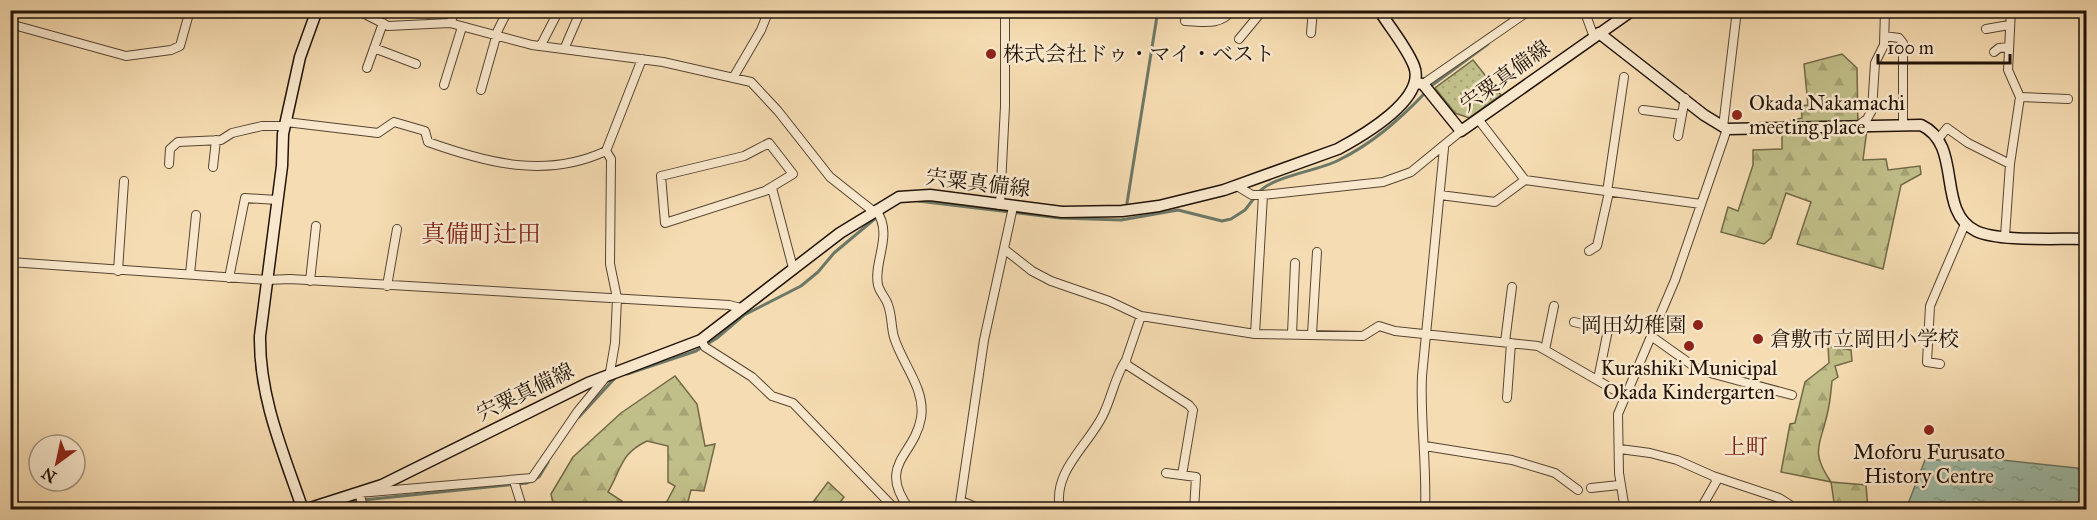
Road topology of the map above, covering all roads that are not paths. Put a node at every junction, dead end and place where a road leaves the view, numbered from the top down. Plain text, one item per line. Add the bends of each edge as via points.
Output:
1 (190, 10) edge
2 (252, 10) edge
3 (260, 10) edge
4 (317, 10) edge
5 (357, 10) edge
6 (456, 10) edge
7 (508, 10) edge
8 (559, 10) edge
9 (581, 10) edge
10 (769, 10) edge
11 (1005, 10) edge
12 (1186, 10) edge
13 (1233, 10) edge
14 (1263, 10) edge
15 (1313, 10) edge
16 (1379, 10) edge
17 (1530, 10) edge
18 (1584, 10) edge
19 (1633, 10) edge
20 (1737, 10) edge
21 (1885, 10) edge
22 (1985, 10) edge
23 (2010, 10) edge
24 (1980, 11) edge
25 (383, 23) junction
26 (450, 23) junction
27 (10, 24) edge
28 (2010, 25) junction
29 (462, 27) junction
30 (1986, 29) dead end
31 (1311, 33) dead end
32 (1596, 35) junction
33 (496, 36) junction
34 (1885, 36) junction
35 (1239, 39) dead end
36 (541, 45) junction
37 (2009, 46) junction
38 (565, 47) junction
39 (374, 48) junction
40 (1994, 52) dead end
41 (642, 59) junction
42 (416, 64) dead end
43 (367, 68) dead end
44 (1624, 77) dead end
45 (733, 78) junction
46 (1419, 84) junction
47 (444, 85) dead end
48 (481, 90) dead end
49 (2020, 97) junction
50 (1684, 98) junction
51 (2068, 99) dead end
52 (1643, 110) dead end
53 (1682, 115) junction
54 (1478, 119) junction
55 (285, 124) junction
56 (1903, 124) junction
57 (1859, 125) junction
58 (1725, 128) junction
59 (1461, 131) junction
60 (1678, 136) dead end
61 (1939, 138) junction
62 (216, 140) junction
63 (1444, 148) junction
64 (606, 151) junction
65 (169, 164) dead end
66 (2010, 164) junction
67 (213, 167) dead end
68 (1525, 180) junction
69 (124, 181) dead end
70 (1237, 186) junction
71 (772, 188) junction
72 (1608, 192) junction
73 (1259, 195) junction
74 (1440, 195) junction
75 (277, 200) junction
76 (1701, 204) junction
77 (1000, 205) junction
78 (1013, 210) junction
79 (877, 213) junction
80 (196, 215) dead end
81 (1965, 224) junction
82 (316, 226) dead end
83 (398, 229) dead end
84 (2006, 236) junction
85 (2086, 239) edge
86 (1004, 249) junction
87 (1589, 251) dead end
88 (1317, 252) dead end
89 (10, 262) edge
90 (1295, 263) dead end
91 (793, 268) junction
92 (118, 271) junction
93 (190, 274) junction
94 (229, 278) junction
95 (267, 280) junction
96 (310, 281) junction
97 (387, 286) junction
98 (1512, 287) dead end
99 (617, 298) junction
100 (1554, 306) dead end
101 (741, 308) junction
102 (1141, 316) junction
103 (1574, 322) dead end
104 (1256, 334) junction
105 (1292, 334) junction
106 (1312, 334) junction
107 (1425, 334) junction
108 (1651, 336) junction
109 (1508, 342) junction
110 (703, 344) junction
111 (1545, 350) junction
112 (1126, 360) junction
113 (1940, 364) dead end
114 (610, 372) junction
115 (1598, 379) junction
116 (1623, 395) junction
117 (1792, 395) dead end
118 (1507, 398) dead end
119 (1425, 446) junction
120 (1620, 449) junction
121 (1166, 473) dead end
122 (1182, 475) junction
123 (1715, 477) junction
124 (515, 484) junction
125 (1620, 485) junction
126 (1591, 488) dead end
127 (1578, 490) dead end
128 (361, 500) edge
129 (960, 505) edge
130 (317, 508) edge
131 (894, 509) edge
132 (304, 510) edge
133 (523, 510) edge
134 (910, 510) edge
135 (983, 510) edge
136 (1060, 510) edge
137 (1194, 510) edge
138 (1425, 510) edge
139 (1625, 510) edge
140 (1714, 510) edge
141 (1798, 510) edge

1 - 27 street via 180,46 138,56
2 - 3 street
4 - 55 main road via 300,57
5 - 25 street
6 - 26 street
7 - 33 street
8 - 36 street
9 - 38 street
10 - 45 street
11 - 77 street
12 - 13 street via 1185,21 1215,22 1224,21
14 - 35 street
15 - 31 street
16 - 46 main road via 1414,66
17 - 46 street
18 - 32 street
19 - 32 main road, 宍粟真備線
20 - 58 street
21 - 34 street
22 - 24 street
23 - 28 street
25 - 26 street
25 - 39 street
26 - 29 street
28 - 30 street
28 - 37 street
29 - 33 street
29 - 47 street
32 - 50 main road
32 - 54 main road, 宍粟真備線
33 - 36 street
33 - 48 street
34 - 56 street via 1899,38 1903,43
34 - 57 street via 1875,63 1870,115
36 - 38 street
37 - 40 street
37 - 49 street via 2010,77
38 - 41 street
39 - 42 street
39 - 43 street
41 - 45 street
41 - 64 street
44 - 72 street
45 - 79 street via 751,82 830,177
46 - 59 main road, 宍粟真備線
46 - 70 main road, 宍粟真備線 via 1355,140
49 - 51 street
49 - 66 street
50 - 53 street
50 - 58 main road
52 - 53 street
53 - 60 street
54 - 59 main road, 宍粟真備線
54 - 68 street
55 - 62 street via 262,126
55 - 64 street via 378,133 394,122 425,131 428,142 474,158 537,168 555,167
55 - 75 main road
56 - 57 main road
56 - 61 main road via 1922,126
57 - 58 main road
58 - 76 street
59 - 63 street
61 - 66 street via 1947,128
61 - 81 main road via 1955,202
62 - 65 street via 178,142 170,149
62 - 67 street
63 - 73 street via 1411,172 1383,182
63 - 74 street
64 - 99 street via 611,159 610,264
66 - 84 street
68 - 72 street
68 - 74 street via 1495,202
69 - 92 street
70 - 73 street
70 - 78 main road, 宍粟真備線 via 1122,211
71 - 71 street via 754,195 665,224 661,176 744,156 769,143 793,174
71 - 91 street
72 - 76 street
72 - 87 street via 1597,246
73 - 104 street
74 - 107 street
75 - 94 street via 245,198
75 - 95 main road
76 - 108 street
77 - 78 main road, 宍粟真備線
77 - 79 main road, 宍粟真備線 via 918,194 892,200
78 - 86 street
79 - 91 main road, 宍粟真備線
79 - 134 street via 883,250 878,287 888,305 894,338 922,408 917,431 898,463 898,488
80 - 93 street
81 - 84 main road via 1988,235
81 - 113 street via 1930,306 1927,362
82 - 96 street
83 - 97 street
84 - 85 main road
86 - 102 street via 1051,281
86 - 129 street via 984,340
88 - 106 street
89 - 92 street
90 - 105 street
91 - 101 main road, 宍粟真備線
92 - 93 street
93 - 94 street
94 - 95 street
95 - 96 street
95 - 132 main road via 260,336 262,382
96 - 97 street
97 - 99 street
98 - 109 street
99 - 101 street
99 - 114 street
100 - 111 street
101 - 110 main road, 宍粟真備線
102 - 104 street
102 - 112 street
103 - 115 street via 1608,330
104 - 105 street
105 - 106 street
106 - 107 street via 1363,336 1379,326
107 - 109 street
107 - 119 street via 1421,401
108 - 116 street
108 - 117 street via 1699,370
109 - 111 street
109 - 118 street
110 - 114 main road, 宍粟真備線
110 - 131 street via 752,377 772,396 793,404
111 - 115 street
112 - 122 street via 1132,371 1193,410
112 - 136 street via 1102,418 1066,472 1059,488
114 - 124 street via 534,476
114 - 128 main road, 宍粟真備線 via 382,485
115 - 116 street
116 - 120 street via 1618,414
119 - 127 street via 1512,460 1555,473
119 - 138 street
120 - 123 street via 1677,460
120 - 125 street
121 - 122 street
122 - 137 street via 1196,477
123 - 140 street via 1704,503
123 - 141 street via 1779,498
124 - 128 street
124 - 133 street
125 - 126 street
125 - 139 street
128 - 130 main road, 宍粟真備線
129 - 135 street
130 - 132 main road, 宍粟真備線

